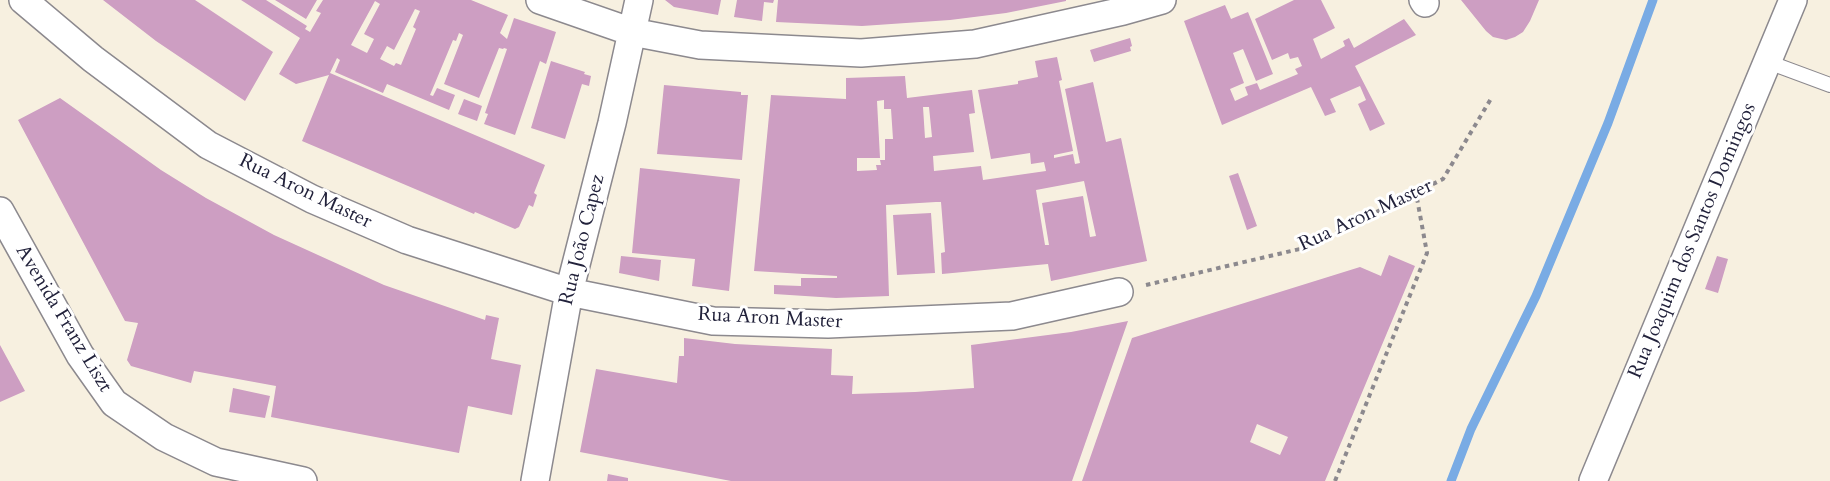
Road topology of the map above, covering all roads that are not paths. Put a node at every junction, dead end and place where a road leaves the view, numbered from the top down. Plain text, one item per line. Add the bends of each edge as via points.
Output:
1 (23, 0) edge
2 (540, 0) edge
3 (639, 0) edge
4 (1162, 0) edge
5 (1793, 0) edge
6 (632, 32) junction
7 (1768, 62) junction
8 (1830, 85) edge
9 (0, 211) edge
10 (569, 292) junction
11 (1119, 292) road end
12 (303, 481) edge
13 (535, 481) edge
14 (1593, 481) edge

1 - 10 street, Rua Aron Master via 93,59 208,145 312,199 407,240
2 - 6 street
3 - 6 street, Rua João Capez
4 - 6 street via 975,44 861,53 700,45
5 - 7 street, Rua Joaquim dos Santos Domingos
6 - 10 street, Rua João Capez
7 - 8 lane
7 - 14 street, Rua Joaquim dos Santos Domingos
9 - 12 street, Avenida Franz Liszt via 80,355 114,403 164,437 216,462
10 - 11 street, Rua Aron Master via 713,321 828,324 1012,316
10 - 13 street, Rua João Capez

